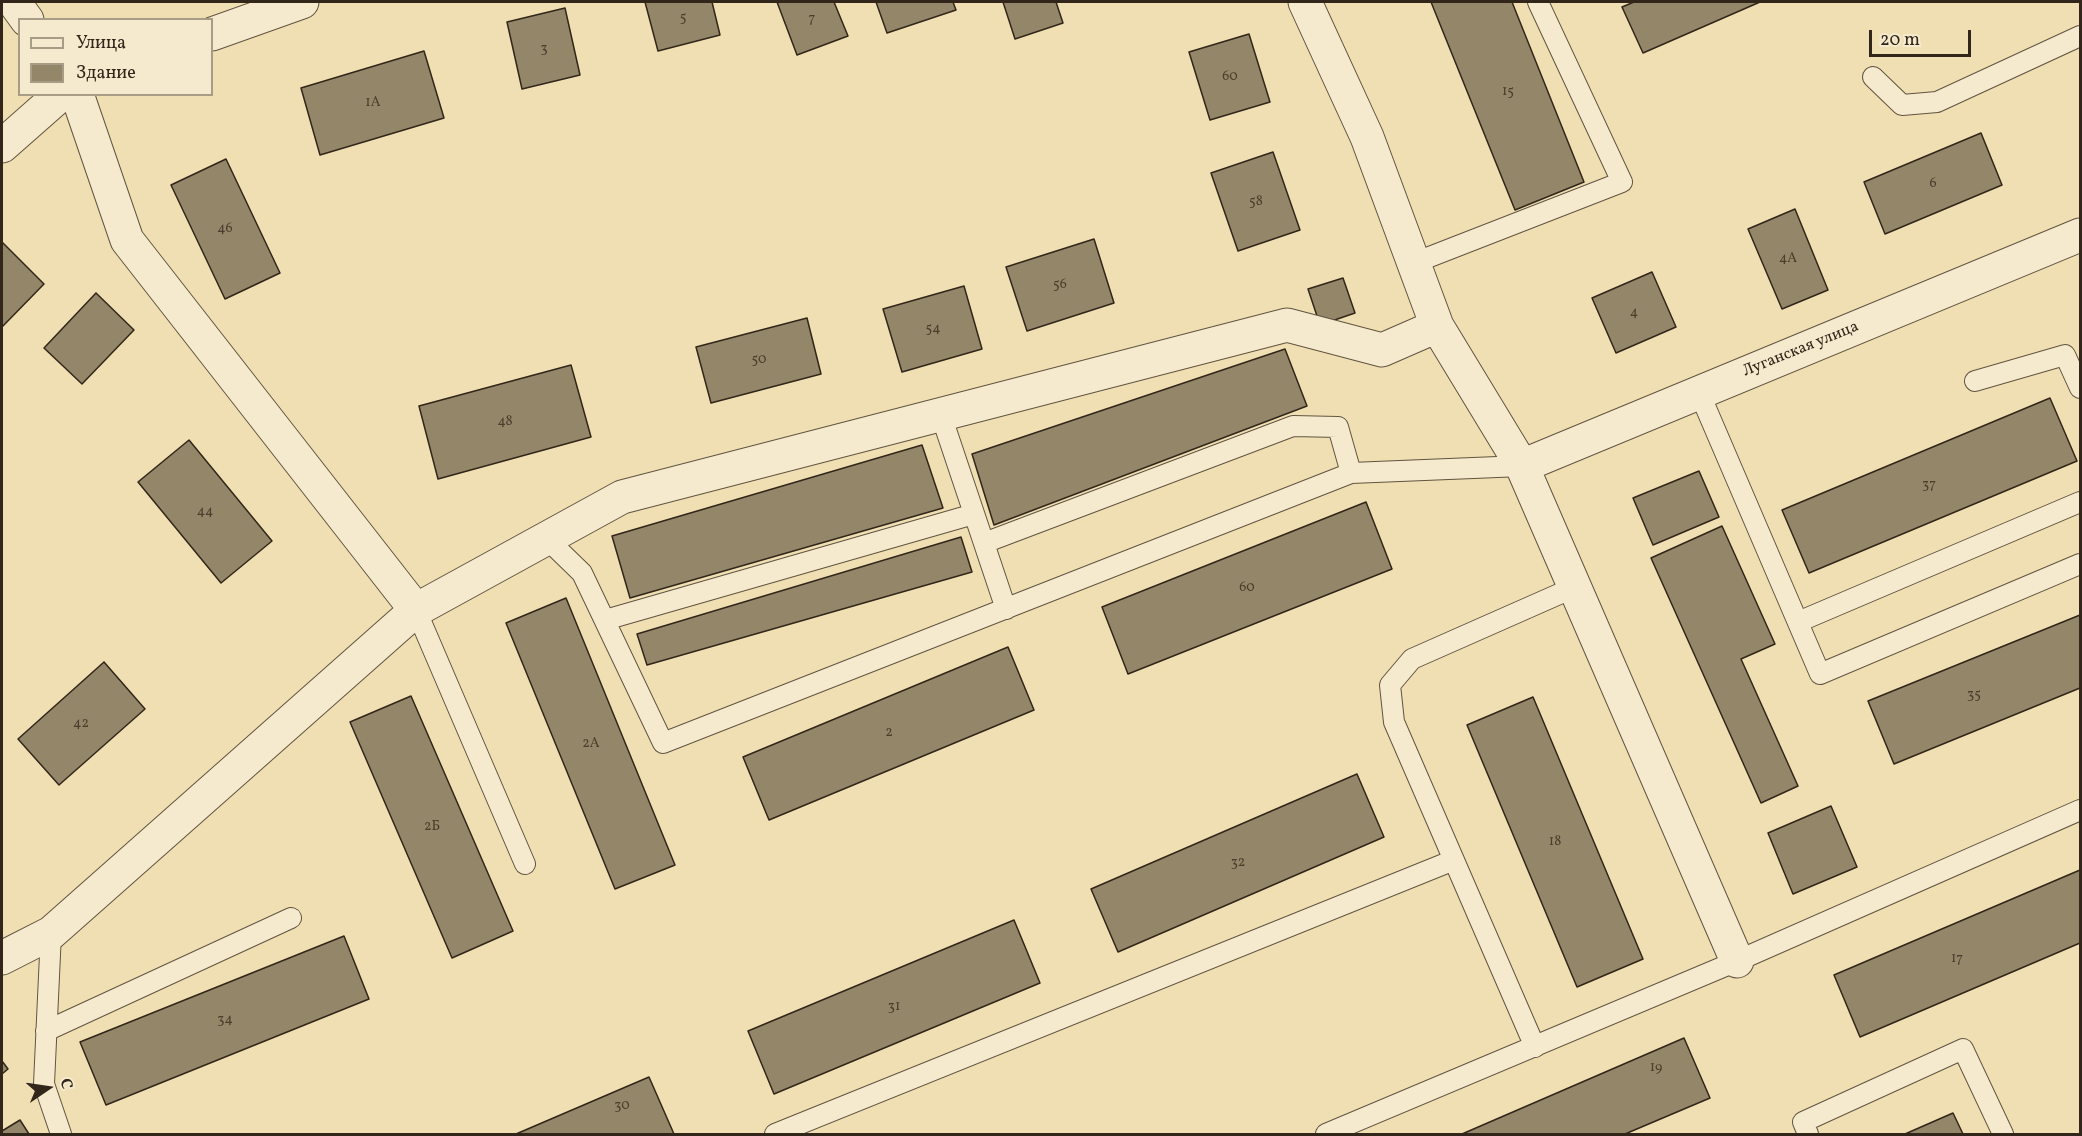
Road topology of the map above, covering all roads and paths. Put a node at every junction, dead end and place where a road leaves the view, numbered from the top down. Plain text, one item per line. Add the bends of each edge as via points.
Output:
1 (14, 2) edge
2 (302, 2) edge
3 (1305, 2) edge
4 (1538, 2) edge
5 (26, 18) edge
6 (213, 34) edge
7 (2080, 36) edge
8 (1873, 77) dead end
9 (59, 96) edge
10 (78, 96) edge
11 (2, 146) edge
12 (2080, 235) edge
13 (1414, 263) junction
14 (1437, 326) junction
15 (1975, 381) dead end
16 (2080, 388) edge
17 (1699, 392) junction
18 (941, 415) junction
19 (1522, 465) junction
20 (1351, 473) junction
21 (2080, 502) edge
22 (974, 514) junction
23 (547, 538) junction
24 (984, 543) junction
25 (2080, 564) edge
26 (1575, 587) junction
27 (1006, 609) junction
28 (416, 610) junction
29 (604, 620) junction
30 (1798, 622) junction
31 (2080, 810) edge
32 (1454, 860) junction
33 (525, 864) dead end
34 (291, 918) dead end
35 (51, 933) junction
36 (2, 958) edge
37 (1737, 961) junction
38 (46, 1031) junction
39 (1535, 1047) junction
40 (61, 1134) edge
41 (775, 1134) edge
42 (1326, 1134) edge
43 (1808, 1134) edge
44 (2003, 1134) edge

1 - 5 street
2 - 6 street
3 - 13 street via 1367,137
4 - 13 lane via 1622,182
7 - 8 lane via 1937,102 1902,105
9 - 11 street
10 - 28 street via 127,240
12 - 17 street, Луганская улица
13 - 14 street
14 - 18 street via 1382,350 1287,325
14 - 19 street
15 - 16 lane via 2065,355
17 - 19 street, Луганская улица
17 - 30 lane
18 - 22 lane
18 - 23 street via 622,497
19 - 20 lane
19 - 26 street
20 - 24 lane via 1338,427 1293,426
20 - 27 lane
21 - 30 lane
22 - 24 lane
22 - 29 lane
23 - 28 street
23 - 29 lane via 582,573
24 - 27 lane
25 - 30 lane via 1820,674
26 - 32 lane via 1412,659 1390,685 1394,722
26 - 37 street
27 - 29 lane via 663,743
28 - 33 lane
28 - 35 street
31 - 37 lane
32 - 39 lane
32 - 41 lane
34 - 38 lane
35 - 36 street
35 - 38 lane
37 - 39 lane
38 - 40 lane via 44,1084
39 - 42 lane
43 - 44 lane via 1803,1122 1963,1049

